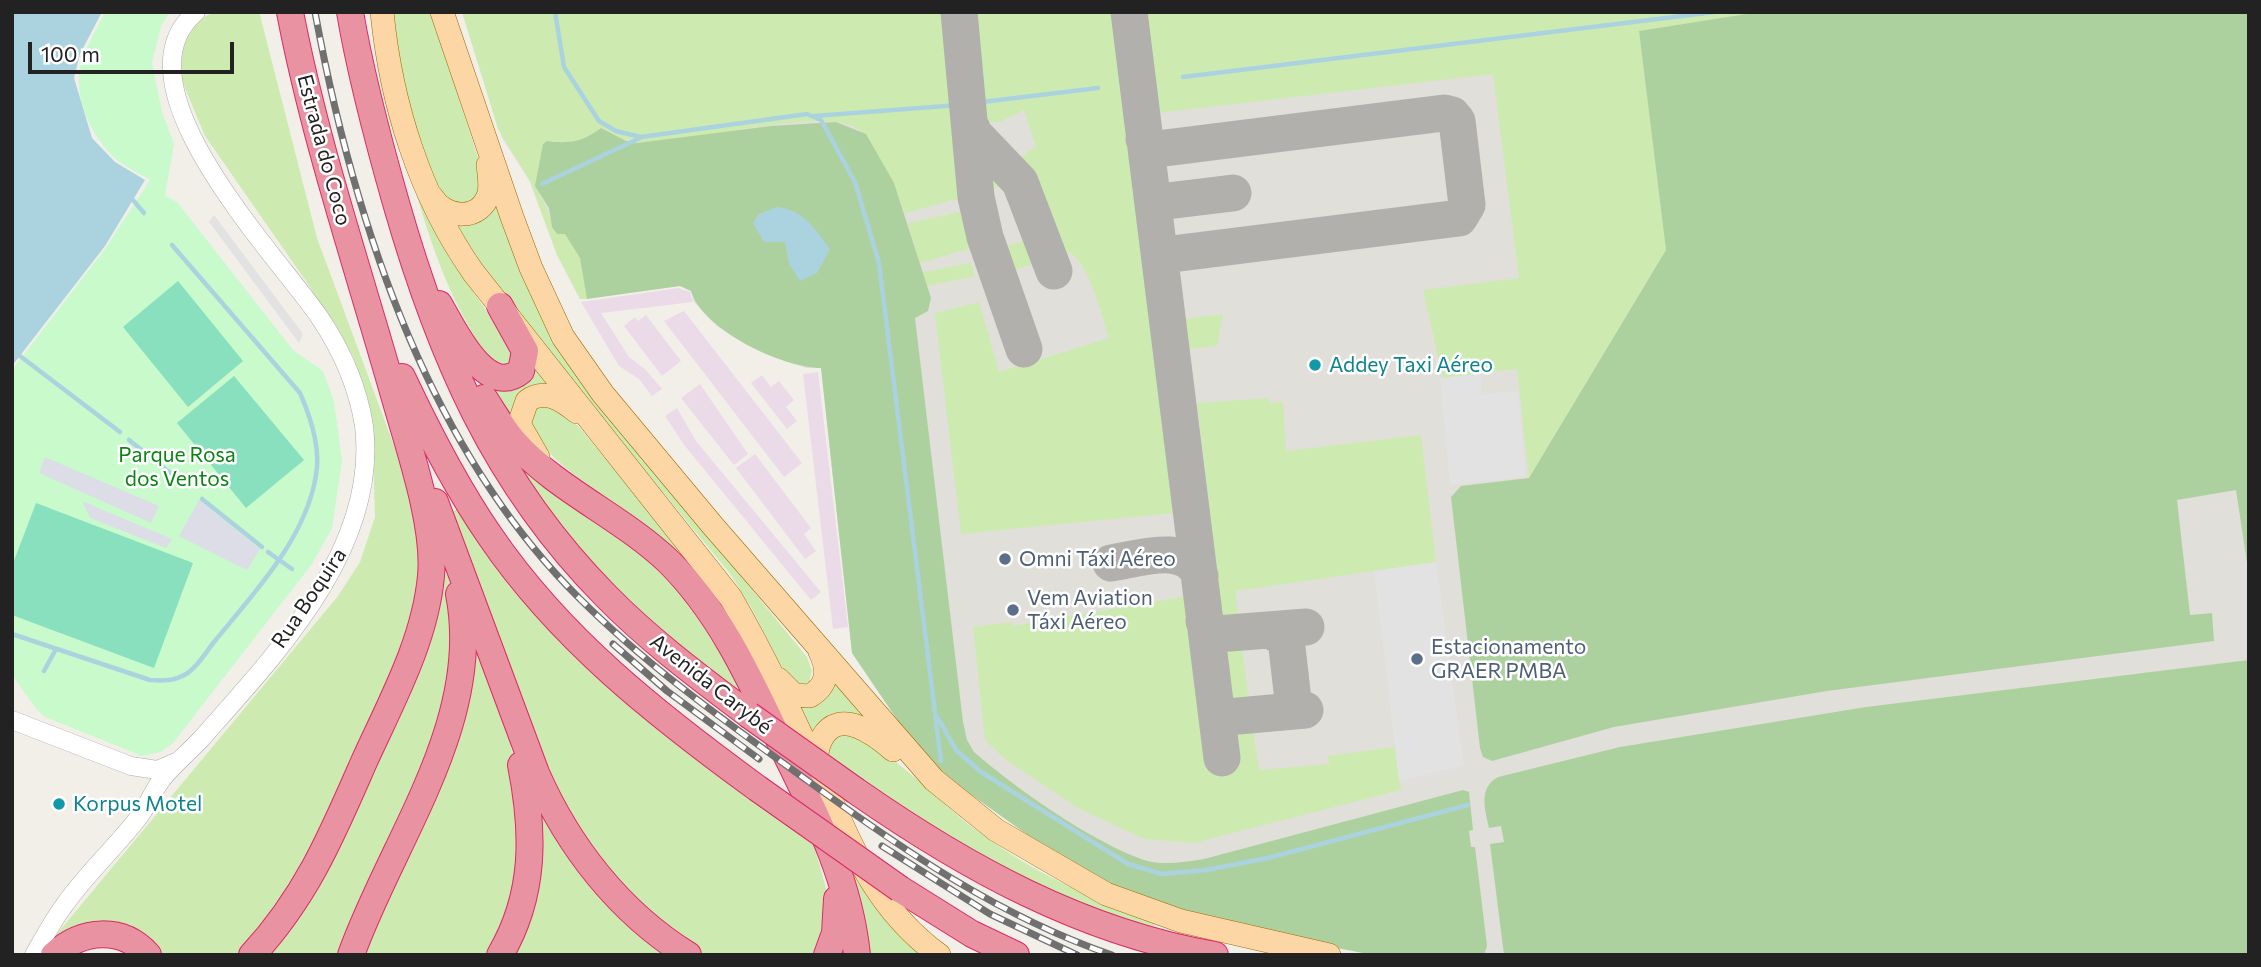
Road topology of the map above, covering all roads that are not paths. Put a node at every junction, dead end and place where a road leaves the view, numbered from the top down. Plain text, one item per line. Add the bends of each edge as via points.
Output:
1 (196, 12) edge
2 (351, 12) edge
3 (382, 12) edge
4 (442, 12) edge
5 (288, 14) edge
6 (485, 139) junction
7 (425, 185) junction
8 (399, 213) junction
9 (363, 286) junction
10 (500, 306) junction
11 (431, 317) junction
12 (401, 420) junction
13 (599, 429) junction
14 (566, 484) junction
15 (439, 514) junction
16 (817, 648) junction
17 (770, 668) junction
18 (510, 704) junction
19 (12, 720) edge
20 (182, 759) junction
21 (131, 766) junction
22 (819, 774) junction
23 (149, 802) junction
24 (963, 805) junction
25 (817, 818) junction
26 (837, 899) junction
27 (34, 955) edge
28 (54, 955) edge
29 (148, 955) edge
30 (253, 955) edge
31 (351, 955) edge
32 (500, 955) edge
33 (688, 955) edge
34 (827, 955) edge
35 (842, 955) edge
36 (857, 955) edge
37 (939, 955) edge
38 (1016, 955) edge
39 (1215, 955) edge
40 (1329, 955) edge

1 - 20 street, Rua Boquira via 180,30 170,62 182,113 200,150 340,352 360,403 366,458 359,508 338,560 278,646
2 - 8 highway via 367,95
3 - 7 main road via 400,109
4 - 6 main road
5 - 9 highway, Estrada do Coco
6 - 7 main road via 490,184 480,207 467,215 451,213 439,206
6 - 16 main road via 531,268 563,337 603,394
7 - 10 main road via 442,226
8 - 10 highway via 453,329 485,372 508,378 521,371 525,351
8 - 11 highway, Avenida Carybé
9 - 12 highway
9 - 38 highway, bridge via 419,414 490,537 592,656 679,731 900,889 972,934
10 - 13 main road
11 - 14 highway via 508,433 527,455
11 - 39 highway, Avenida Carybé, bridge via 455,377 521,491 561,545 633,623 669,654 940,848 1009,886 1098,923
12 - 15 highway
12 - 30 highway via 431,545 425,616 323,856 286,916
13 - 14 main road via 569,405 547,395 533,397 522,408 519,424 526,441
13 - 17 main road via 730,598
14 - 25 highway via 644,541 702,600 732,645
15 - 18 highway
15 - 31 highway via 464,629 454,704 435,763
16 - 17 main road via 826,677 810,696 788,691
16 - 24 main road
17 - 22 main road
18 - 32 highway via 528,803 531,858 524,900
18 - 33 highway via 546,796 584,858 631,910
19 - 21 street
20 - 21 street via 163,769
20 - 23 street, Rua Boquira
21 - 23 street via 150,784
22 - 24 main road via 817,753 822,736 833,726 851,724 882,740
22 - 37 main road via 873,886 902,923
23 - 27 street, Rua Boquira via 63,907
24 - 40 main road via 1030,852 1132,905
25 - 26 highway
25 - 36 highway via 845,886
26 - 34 highway via 835,933
26 - 35 highway
28 - 29 highway via 77,939 103,933 127,939

